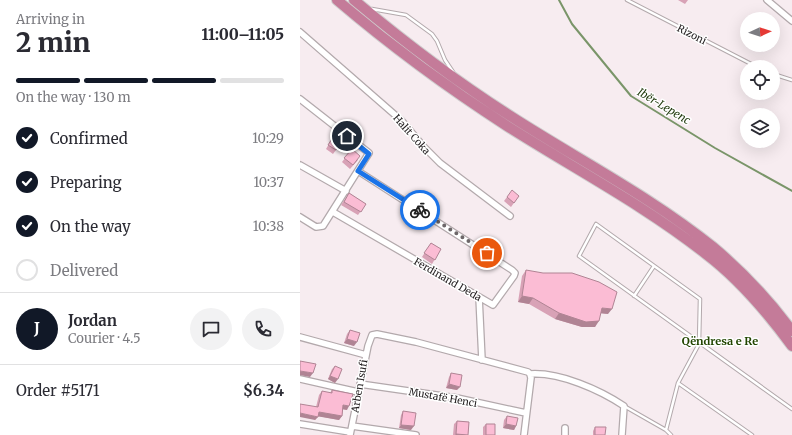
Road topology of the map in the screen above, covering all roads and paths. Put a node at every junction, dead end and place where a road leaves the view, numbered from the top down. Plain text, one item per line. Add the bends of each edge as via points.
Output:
1 (337, 0) edge
2 (354, 0) edge
3 (627, 0) edge
4 (767, 0) edge
5 (363, 8) junction
6 (792, 21) edge
7 (300, 32) edge
8 (743, 60) edge
9 (780, 76) edge
10 (792, 80) edge
11 (458, 81) junction
12 (301, 101) edge
13 (300, 165) edge
14 (358, 171) junction
15 (346, 191) junction
16 (333, 212) junction
17 (510, 216) dead end
18 (300, 217) edge
19 (654, 266) junction
20 (634, 296) junction
21 (479, 298) junction
22 (792, 331) edge
23 (300, 337) edge
24 (699, 344) junction
25 (792, 346) edge
26 (366, 355) junction
27 (482, 360) junction
28 (530, 374) junction
29 (300, 379) edge
30 (678, 383) junction
31 (360, 384) junction
32 (358, 392) junction
33 (624, 406) junction
34 (792, 409) edge
35 (526, 413) junction
36 (300, 424) edge
37 (352, 426) junction
38 (565, 428) dead end
39 (666, 430) junction
40 (350, 434) edge
41 (416, 435) edge
42 (524, 435) edge
43 (565, 435) edge
44 (622, 435) edge
45 (671, 435) edge
46 (752, 435) edge

1 - 25 highway via 463,97 659,220 707,254 760,305
2 - 5 highway
3 - 8 lane, Rizoni
4 - 6 street
5 - 11 highway
5 - 11 lane via 406,14 438,40 445,60
7 - 17 street, Halit Coka via 402,121 440,163
9 - 10 lane
11 - 22 highway via 512,118 686,227 741,272
12 - 14 street via 369,154
13 - 15 street
14 - 15 street
14 - 21 street, Ferdinand Deda via 514,271 514,276 493,305
15 - 16 street
16 - 18 street via 320,227
16 - 21 street, Ferdinand Deda
19 - 20 lane
19 - 20 lane via 596,224 579,256
19 - 24 lane via 700,299
20 - 24 lane
21 - 27 street
23 - 26 street, Arben Isufi
24 - 30 lane
24 - 34 lane
26 - 27 street via 372,335 377,334
26 - 31 street, Arben Isufi
27 - 28 street
28 - 33 street via 555,377 584,385 610,396
28 - 35 street
29 - 32 street
30 - 39 lane
30 - 46 lane
31 - 32 street, Arben Isufi
31 - 35 street, Mustafë Henci via 457,398
32 - 37 street, Arben Isufi
33 - 39 lane
33 - 44 street
35 - 42 street
36 - 40 street
37 - 40 street, Arben Isufi
37 - 41 street
38 - 43 street
39 - 45 lane

